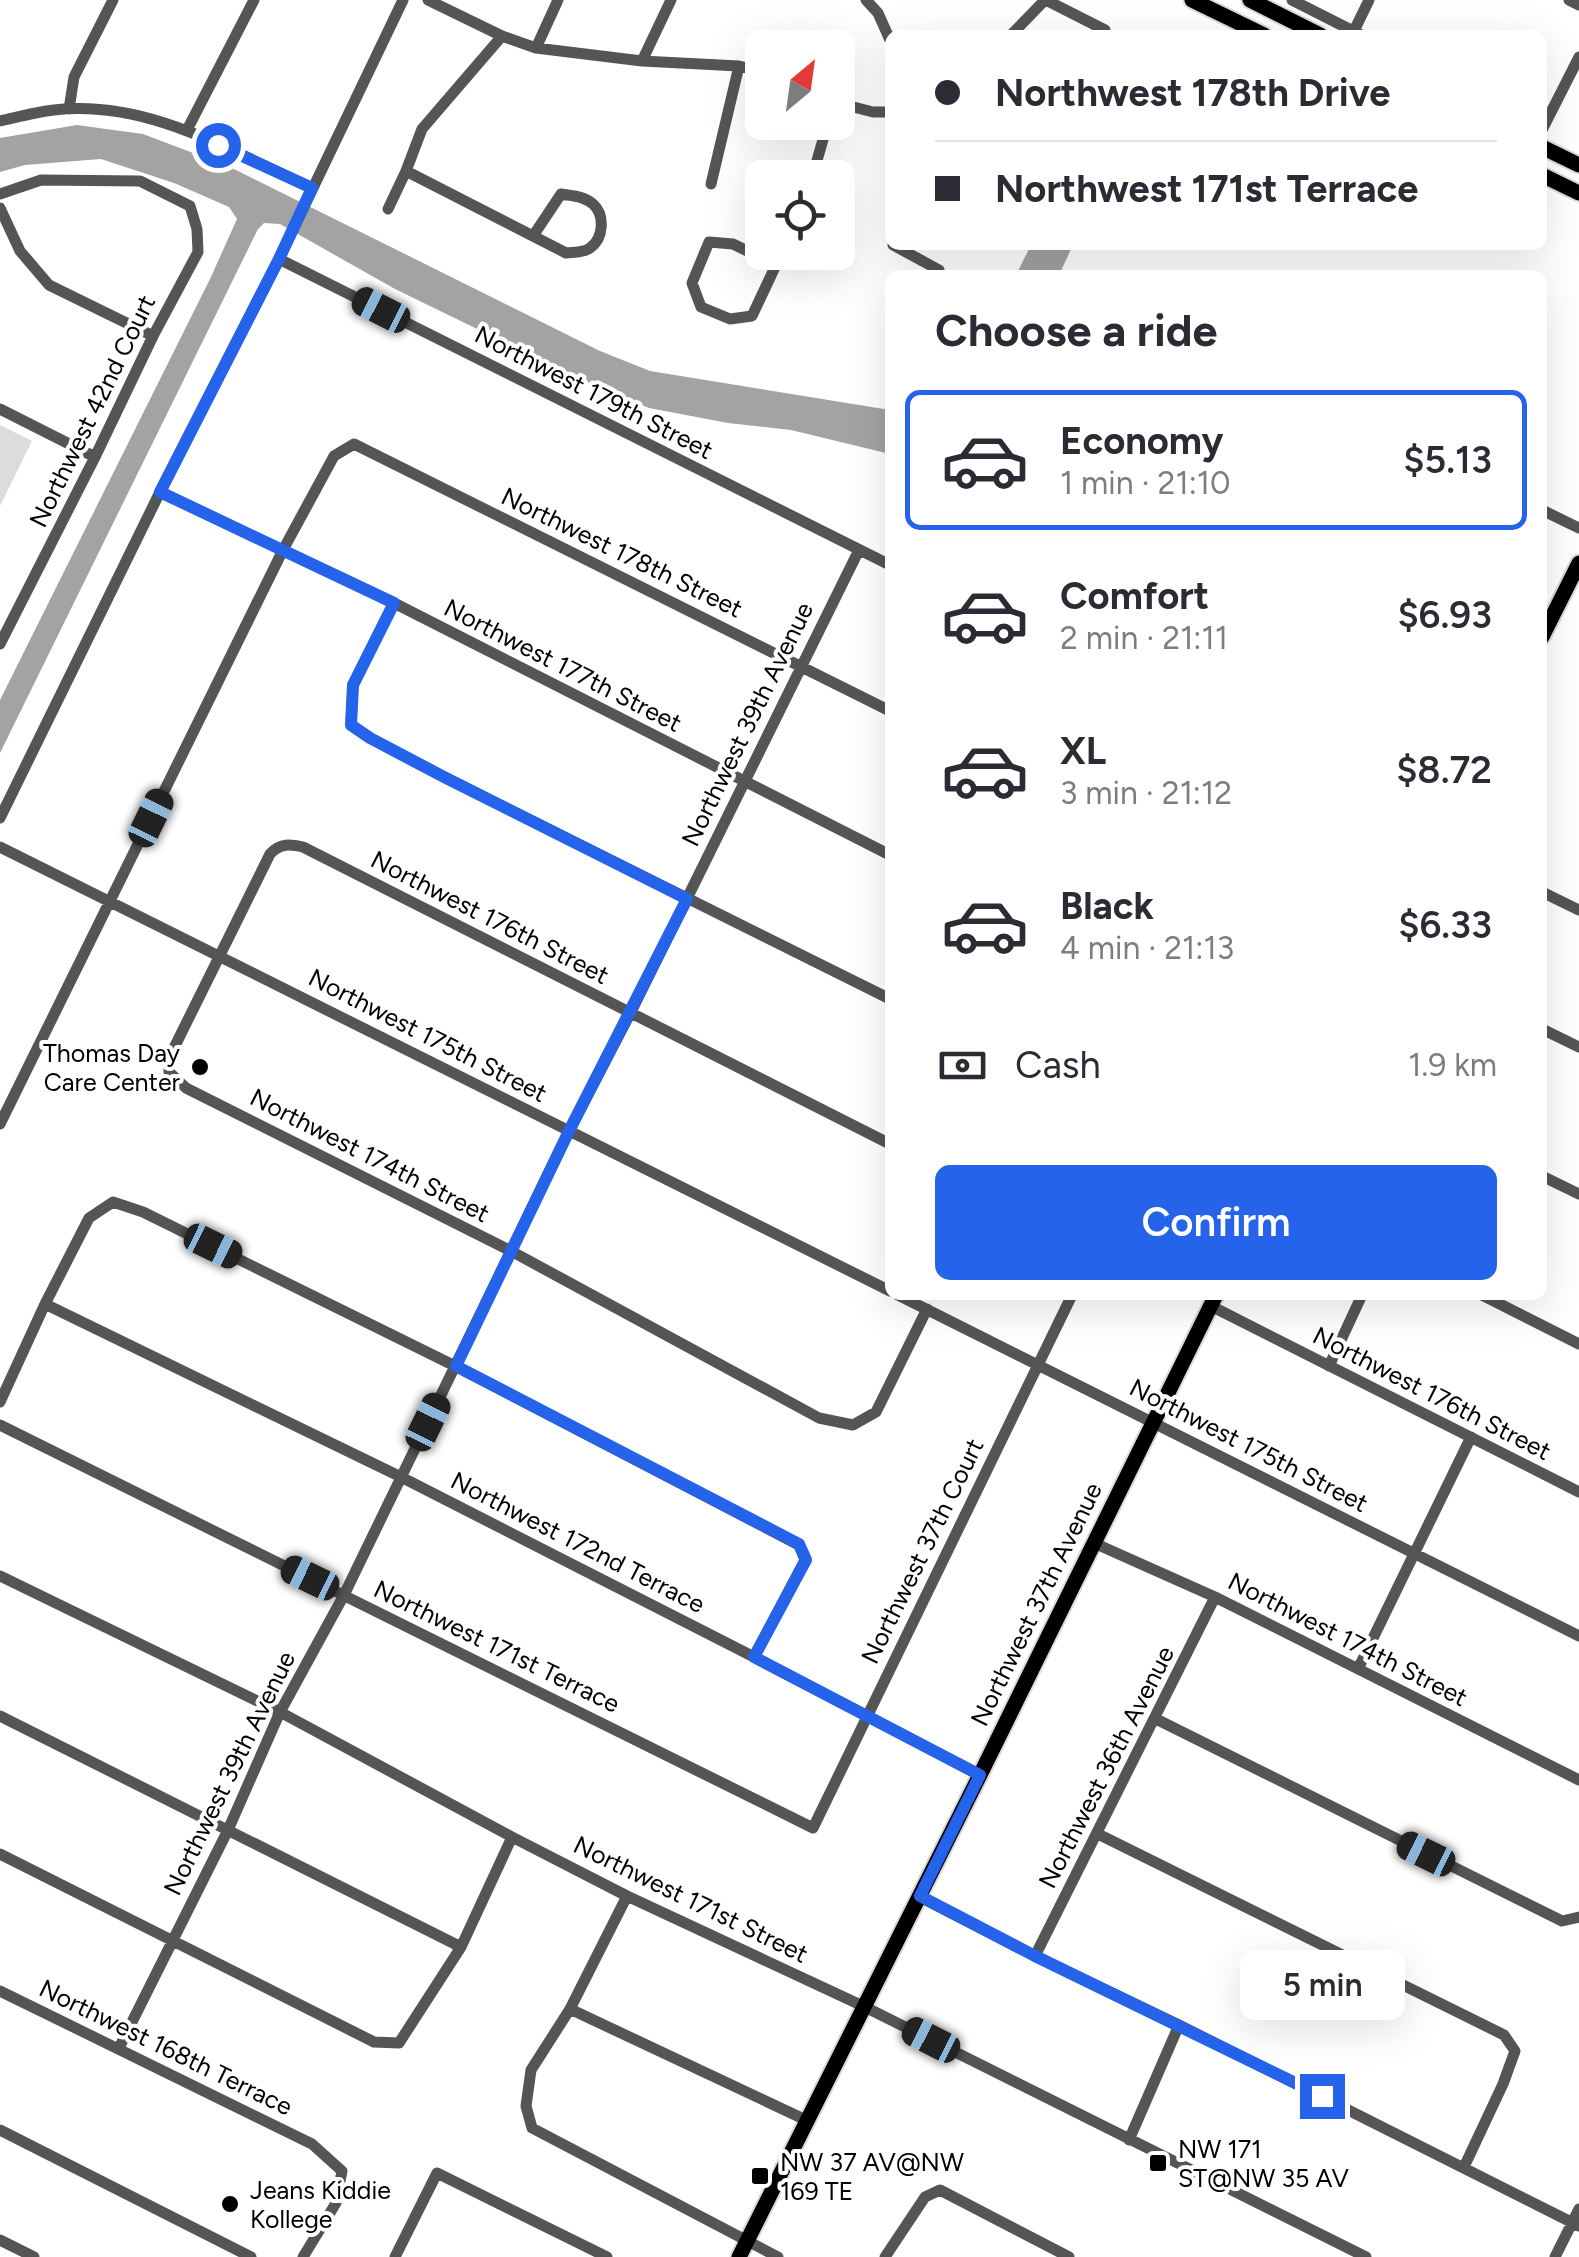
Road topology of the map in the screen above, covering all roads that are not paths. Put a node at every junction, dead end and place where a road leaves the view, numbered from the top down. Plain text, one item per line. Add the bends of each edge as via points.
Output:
1 (113, 0) edge
2 (254, 0) edge
3 (403, 0) edge
4 (428, 0) edge
5 (558, 0) edge
6 (671, 0) edge
7 (866, 0) edge
8 (1045, 0) edge
9 (1192, 0) edge
10 (1250, 0) edge
11 (1292, 0) edge
12 (1369, 0) edge
13 (1569, 0) edge
14 (1579, 5) edge
15 (886, 30) edge
16 (1015, 30) edge
17 (1105, 30) dead end
18 (1254, 30) edge
19 (1310, 30) edge
20 (1348, 30) edge
21 (1357, 30) edge
22 (502, 36) junction
23 (536, 48) junction
24 (1579, 57) edge
25 (642, 61) junction
26 (738, 66) junction
27 (745, 68) edge
28 (855, 108) edge
29 (69, 109) junction
30 (885, 112) edge
31 (1547, 118) edge
32 (0, 121) edge
33 (187, 130) junction
34 (1547, 149) edge
35 (1579, 165) edge
36 (406, 171) junction
37 (1547, 177) edge
38 (710, 184) dead end
39 (312, 188) junction
40 (1579, 193) edge
41 (0, 194) edge
42 (0, 208) edge
43 (388, 210) dead end
44 (533, 236) junction
45 (902, 250) edge
46 (279, 259) junction
47 (776, 266) joint
48 (939, 270) dead end
49 (153, 336) junction
50 (0, 409) edge
51 (95, 458) junction
52 (160, 492) junction
53 (1547, 512) edge
54 (1579, 528) edge
55 (282, 550) junction
56 (859, 550) junction
57 (885, 563) edge
58 (1579, 564) edge
59 (394, 603) junction
60 (1547, 627) edge
61 (0, 644) edge
62 (801, 666) junction
63 (885, 708) edge
64 (743, 782) junction
65 (0, 818) edge
66 (0, 846) edge
67 (885, 853) edge
68 (1547, 894) edge
69 (687, 899) junction
70 (109, 902) junction
71 (1579, 910) edge
72 (218, 955) junction
73 (885, 997) edge
74 (630, 1014) junction
75 (1547, 1030) edge
76 (1579, 1046) edge
77 (0, 1124) edge
78 (569, 1131) junction
79 (885, 1142) edge
80 (1547, 1178) edge
81 (1579, 1194) edge
82 (511, 1251) junction
83 (885, 1289) edge
84 (908, 1300) edge
85 (1070, 1300) edge
86 (1360, 1300) edge
87 (1492, 1300) edge
88 (1213, 1301) edge
89 (45, 1304) junction
90 (927, 1310) junction
91 (1579, 1344) edge
92 (1038, 1365) junction
93 (456, 1366) junction
94 (1329, 1366) junction
95 (0, 1402) edge
96 (1153, 1423) junction
97 (0, 1425) edge
98 (1471, 1437) junction
99 (401, 1478) junction
100 (1579, 1492) edge
101 (1094, 1543) junction
102 (1412, 1552) junction
103 (0, 1576) edge
104 (344, 1595) junction
105 (1215, 1597) junction
106 (1579, 1636) edge
107 (754, 1657) junction
108 (1358, 1669) junction
109 (280, 1712) junction
110 (0, 1716) edge
111 (866, 1716) junction
112 (1156, 1720) junction
113 (980, 1775) junction
114 (1579, 1780) edge
115 (812, 1828) joint
116 (228, 1830) junction
117 (1098, 1834) junction
118 (512, 1837) junction
119 (0, 1854) edge
120 (627, 1896) junction
121 (920, 1896) junction
122 (1579, 1917) edge
123 (173, 1940) junction
124 (461, 1948) junction
125 (1035, 1956) junction
126 (0, 1992) edge
127 (865, 2007) junction
128 (570, 2009) junction
129 (1179, 2025) junction
130 (119, 2048) junction
131 (808, 2120) junction
132 (0, 2130) edge
133 (1129, 2140) junction
134 (1464, 2167) junction
135 (1579, 2209) edge
136 (1576, 2224) edge
137 (0, 2240) edge
138 (743, 2250) edge
139 (34, 2257) edge
140 (251, 2257) edge
141 (303, 2257) edge
142 (395, 2257) edge
143 (607, 2257) edge
144 (778, 2257) edge
145 (885, 2257) edge
146 (1069, 2257) edge
147 (1366, 2257) edge
148 (1555, 2257) edge

1 - 29 street via 74,78
2 - 33 street
3 - 39 street
4 - 22 street
5 - 23 street
6 - 25 street
7 - 15 street
8 - 16 street
8 - 17 street
9 - 18 main road
10 - 19 main road
11 - 20 street
12 - 21 street
13 - 14 street
22 - 23 street
22 - 36 street via 422,130
23 - 25 street
24 - 31 street
25 - 26 street
26 - 27 street
26 - 38 street
28 - 30 street
29 - 32 street
29 - 33 street via 140,115
33 - 39 street
34 - 35 main road
36 - 43 street
36 - 44 street
37 - 40 main road
39 - 46 street
41 - 49 street, Northwest 42nd Court via 41,180 140,181 190,206 198,252
42 - 49 street via 20,251 49,285
44 - 44 street via 578,252 591,248 602,219 583,198 561,194
45 - 48 street
46 - 52 street
46 - 56 street, Northwest 179th Street
47 - 47 street via 752,316 730,319 701,307 692,283 709,242 733,244
49 - 51 street, Northwest 42nd Court
50 - 51 street
51 - 61 street, Northwest 42nd Court
52 - 55 street, Northwest 177th Street
52 - 65 street
53 - 54 street
55 - 59 street, Northwest 177th Street
55 - 62 street, Northwest 178th Street via 334,456 354,444
55 - 70 street
56 - 57 street, Northwest 179th Street
56 - 62 street, Northwest 39th Avenue
58 - 60 main road
59 - 64 street, Northwest 177th Street
59 - 69 street via 353,685 351,725
62 - 63 street, Northwest 178th Street
62 - 64 street, Northwest 39th Avenue
64 - 67 street, Northwest 177th Street
64 - 69 street, Northwest 39th Avenue
66 - 70 street, Northwest 175th Street
68 - 71 street
69 - 73 street
69 - 74 street, Northwest 39th Avenue
70 - 72 street, Northwest 175th Street
70 - 77 street
72 - 74 street, Northwest 176th Street via 270,854 282,845 304,848
72 - 78 street, Northwest 175th Street
72 - 82 street, Northwest 174th Street via 172,1048 169,1072 176,1080
74 - 78 street, Northwest 39th Avenue
74 - 79 street, Northwest 176th Street
75 - 76 street
78 - 82 street, Northwest 39th Avenue
78 - 83 street, Northwest 175th Street
80 - 81 street
82 - 90 street, Northwest 174th Street via 819,1418 853,1425 876,1412
82 - 93 street, Northwest 39th Avenue
84 - 90 street, Northwest 175th Street
85 - 92 street, Northwest 37th Court
86 - 94 street
87 - 91 street
88 - 94 street, Northwest 176th Street
88 - 96 main road, Northwest 37th Avenue
89 - 93 street via 89,1218 113,1202
89 - 95 street
89 - 99 street, Northwest 172nd Terrace
90 - 92 street, Northwest 175th Street
92 - 96 street, Northwest 175th Street
92 - 111 street, Northwest 37th Court
93 - 99 street, Northwest 39th Avenue
93 - 107 street via 799,1544 806,1560
94 - 98 street, Northwest 176th Street
96 - 101 main road, Northwest 37th Avenue
96 - 102 street, Northwest 175th Street
97 - 104 street, Northwest 171st Terrace
98 - 100 street, Northwest 176th Street
98 - 102 street
99 - 104 street, Northwest 39th Avenue
99 - 107 street, Northwest 172nd Terrace
101 - 105 street, Northwest 174th Street
101 - 113 main road, Northwest 37th Avenue
102 - 106 street, Northwest 175th Street
102 - 108 street
103 - 109 street, Northwest 171st Street
104 - 109 street, Northwest 39th Avenue
104 - 115 street, Northwest 171st Terrace
105 - 108 street, Northwest 174th Street
105 - 112 street, Northwest 36th Avenue
107 - 111 street, Northwest 172nd Terrace
108 - 114 street, Northwest 174th Street
109 - 116 street, Northwest 39th Avenue
109 - 118 street, Northwest 171st Street
110 - 116 street
111 - 113 street, Northwest 172nd Terrace
111 - 115 street, Northwest 37th Court
112 - 117 street, Northwest 36th Avenue
112 - 122 street via 1562,1921
113 - 121 main road, Northwest 37th Avenue
116 - 123 street, Northwest 39th Avenue
116 - 124 street
117 - 125 street, Northwest 36th Avenue
117 - 134 street via 1504,2035 1515,2051
118 - 120 street, Northwest 171st Street
118 - 124 street
119 - 123 street
120 - 127 street, Northwest 171st Street
120 - 128 street
121 - 125 street
121 - 127 main road, Northwest 37th Avenue
123 - 124 street via 374,2042 399,2043
123 - 130 street, Northwest 39th Avenue
125 - 129 street
126 - 130 street, Northwest 168th Terrace
127 - 131 main road, Northwest 37th Avenue
127 - 133 street, Northwest 171st Street
128 - 131 street
128 - 138 street via 531,2070 526,2106 532,2128
129 - 133 street
129 - 134 street
130 - 141 street, Northwest 168th Terrace via 312,2144 342,2171 336,2203
131 - 138 main road, Northwest 37th Avenue
132 - 140 street
133 - 147 street, Northwest 171st Street
134 - 136 street
135 - 136 street
136 - 148 street
137 - 139 street
138 - 144 street
142 - 143 street via 437,2173
145 - 146 street via 925,2197 940,2190

